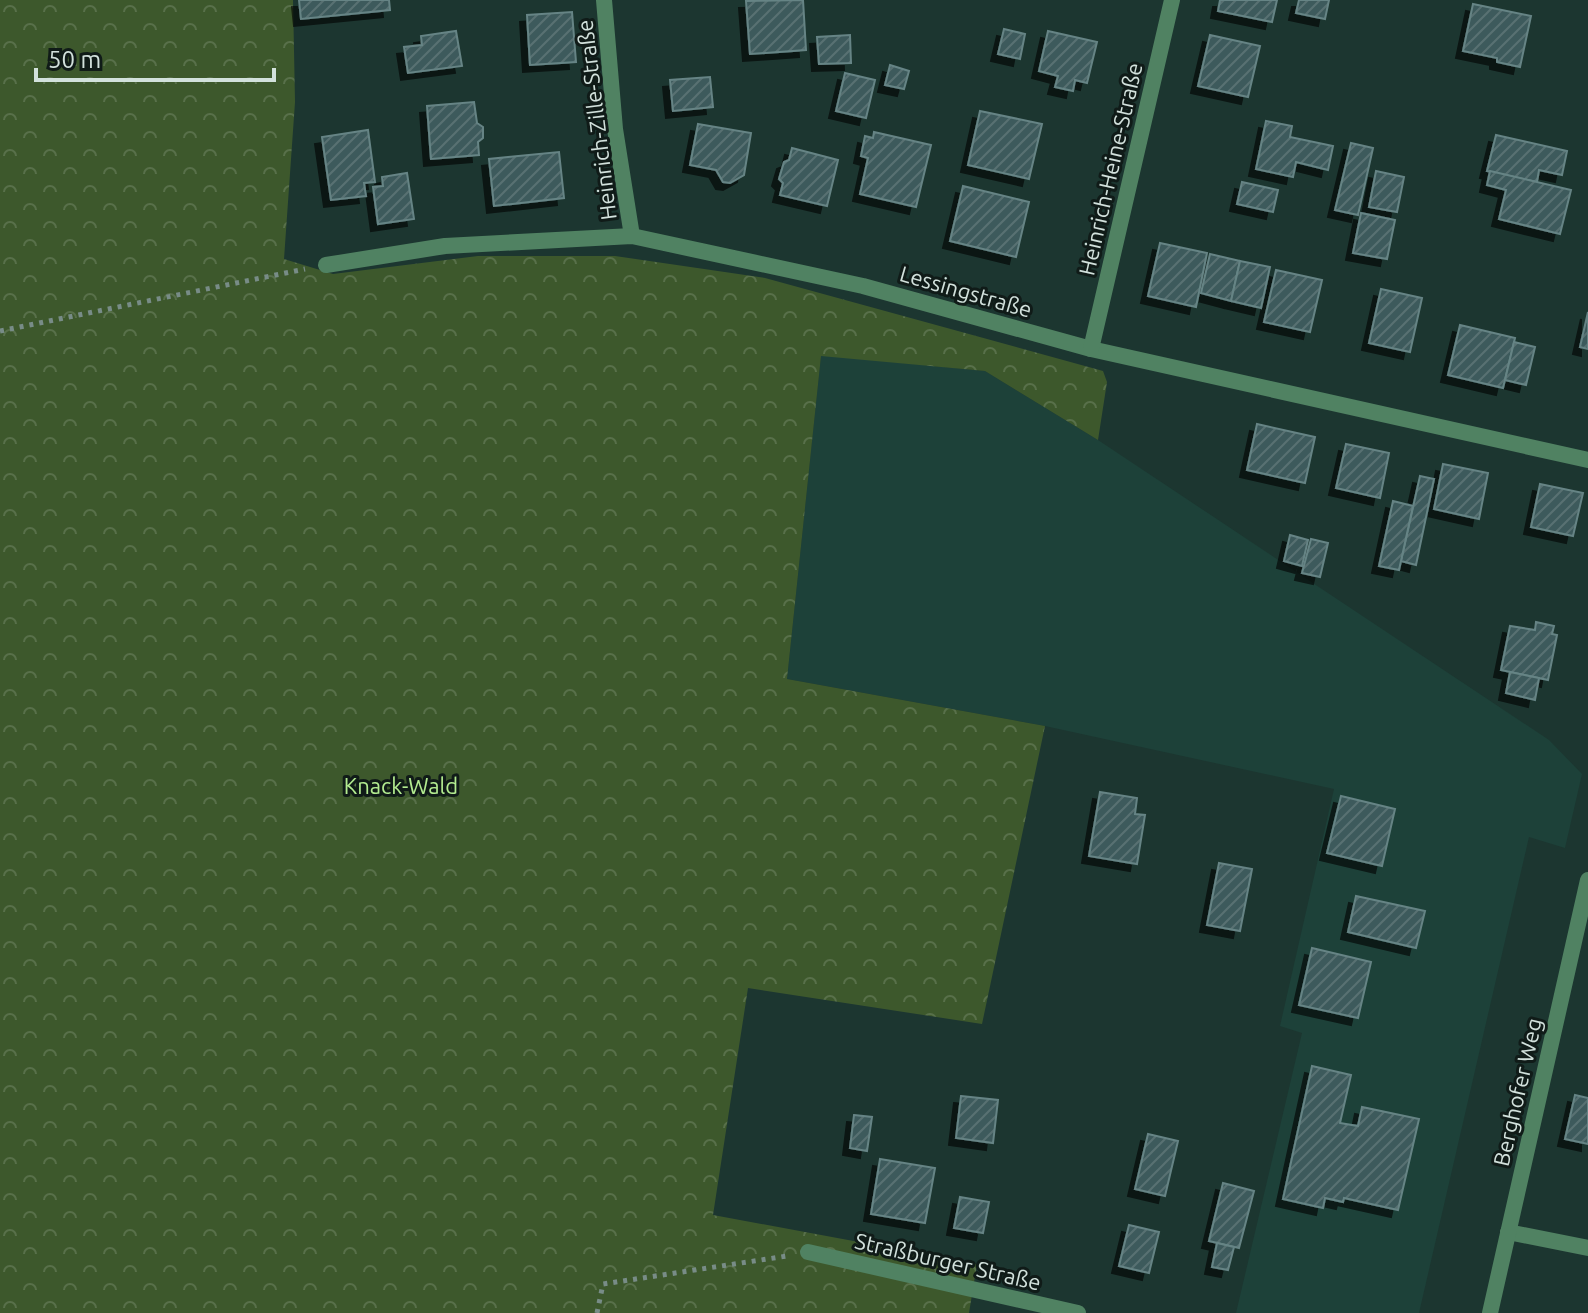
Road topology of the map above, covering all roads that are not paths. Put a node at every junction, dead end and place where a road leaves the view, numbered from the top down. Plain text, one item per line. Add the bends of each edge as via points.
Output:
1 (604, 0) edge
2 (1172, 0) edge
3 (632, 236) junction
4 (326, 265) road end
5 (1091, 349) junction
6 (1588, 460) edge
7 (1588, 880) edge
8 (1508, 1232) junction
9 (1588, 1248) edge
10 (808, 1252) road end
11 (1078, 1313) edge
12 (1490, 1313) edge

1 - 3 street, Heinrich-Zille-Straße via 615,129
2 - 5 street, Heinrich-Heine-Straße
3 - 4 street, Lessingstraße via 445,246
3 - 5 street, Lessingstraße via 863,286
5 - 6 street, Lessingstraße
7 - 8 street, Berghofer Weg
8 - 9 street
8 - 12 street, Berghofer Weg
10 - 11 street, Straßburger Straße

